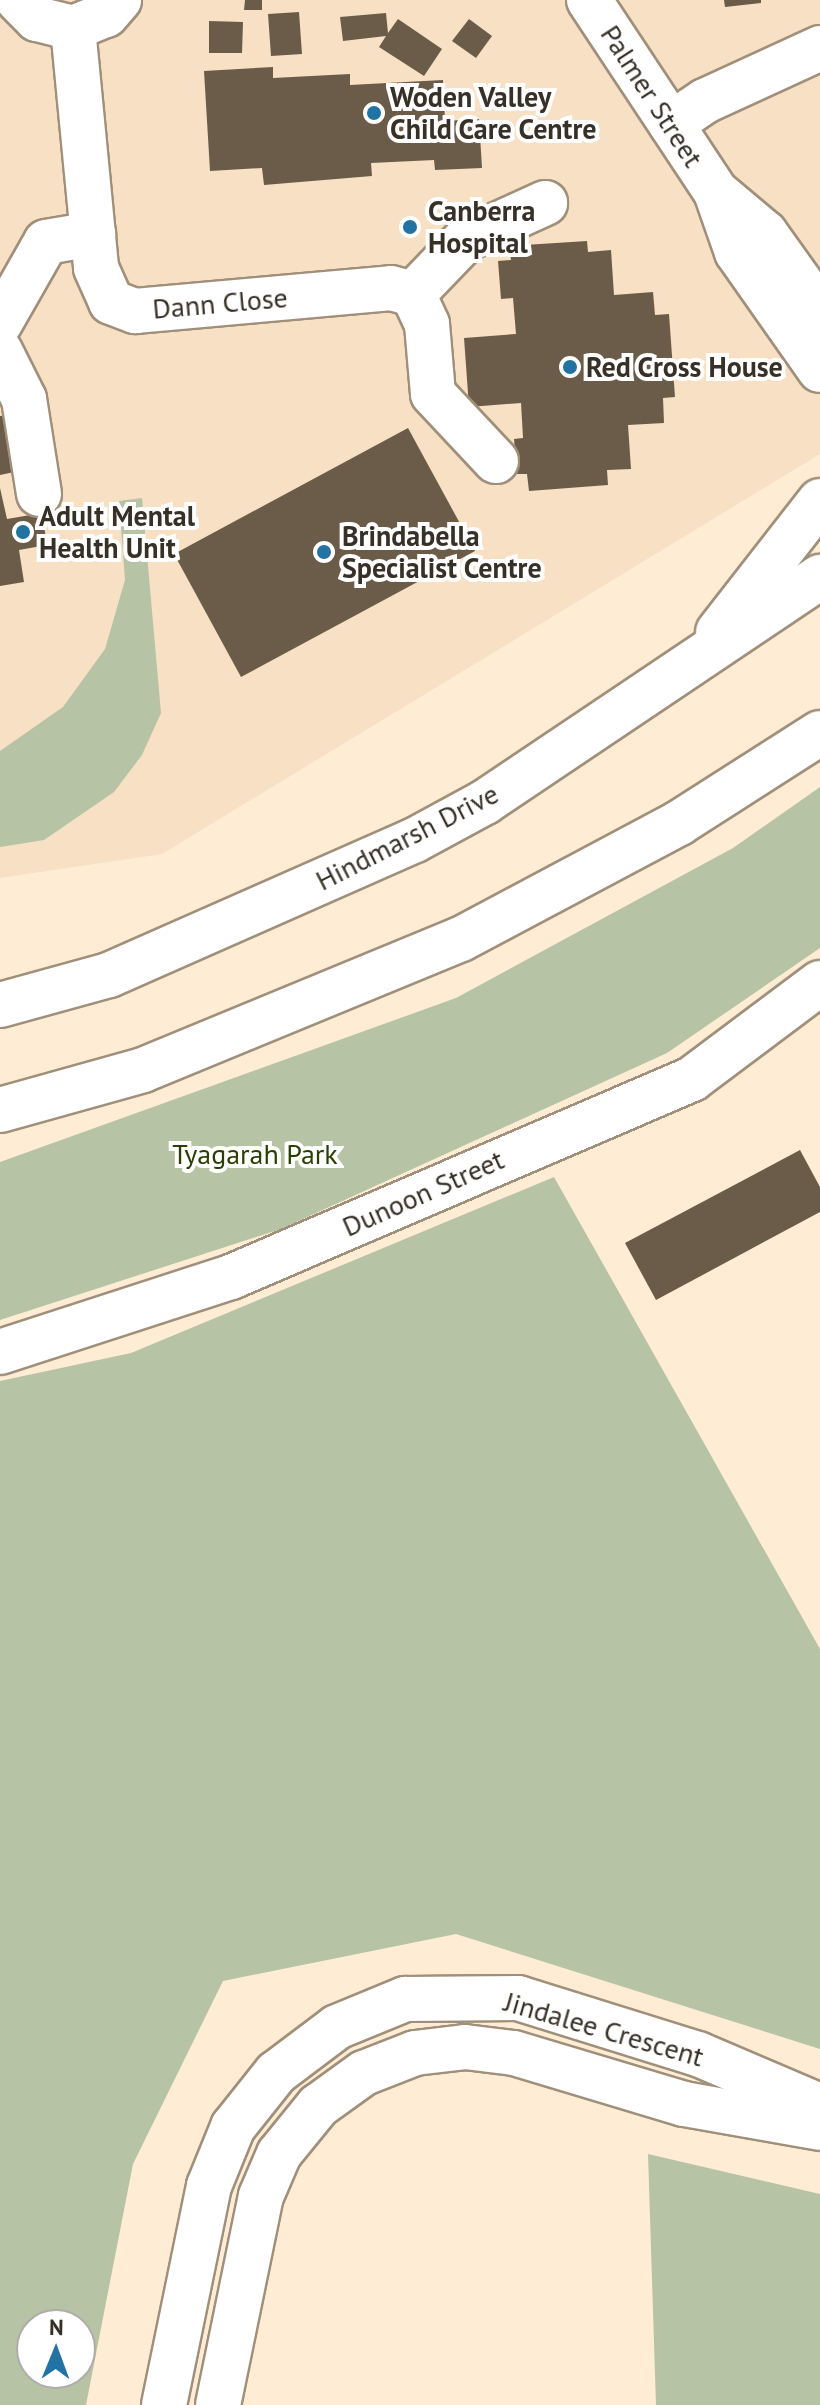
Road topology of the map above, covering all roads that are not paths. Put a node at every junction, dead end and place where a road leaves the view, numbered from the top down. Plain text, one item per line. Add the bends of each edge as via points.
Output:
1 (18, 0) edge
2 (119, 0) edge
3 (589, 0) edge
4 (73, 28) junction
5 (820, 48) edge
6 (671, 124) junction
7 (716, 192) junction
8 (545, 203) dead end
9 (93, 234) junction
10 (413, 294) junction
11 (820, 310) edge
12 (0, 323) edge
13 (0, 351) edge
14 (820, 370) edge
15 (496, 461) dead end
16 (39, 494) dead end
17 (820, 501) edge
18 (820, 577) edge
19 (692, 665) junction
20 (820, 733) edge
21 (820, 983) edge
22 (0, 1005) edge
23 (0, 1110) edge
24 (0, 1352) edge
25 (820, 2106) edge
26 (820, 2128) edge
27 (164, 2405) edge
28 (218, 2405) edge

1 - 4 street via 37,19
2 - 4 street via 106,15
3 - 6 street, Palmer Street
4 - 9 street, Dann Close
5 - 6 street via 705,101
6 - 7 street, Palmer Street
7 - 11 street, Palmer Street via 765,233
7 - 14 street, Palmer Street via 737,252
8 - 10 street via 466,239
9 - 10 street, Dann Close via 98,282 103,294 123,309 391,288
9 - 12 street via 46,242
10 - 15 street via 427,324 433,394
13 - 16 street via 24,399
17 - 19 street
18 - 19 street, Hindmarsh Drive
19 - 22 street, Hindmarsh Drive via 485,802 415,840 109,975
20 - 23 street via 679,823 461,939 143,1070
21 - 24 street, Dunoon Street via 692,1079 231,1277
25 - 27 street, Jindalee Crescent via 698,2054 518,1998 405,1999 337,2027 276,2073 233,2127 209,2186
26 - 28 street, Jindalee Crescent via 684,2104 514,2053 465,2047 415,2053 364,2073 318,2106 279,2154 261,2196

